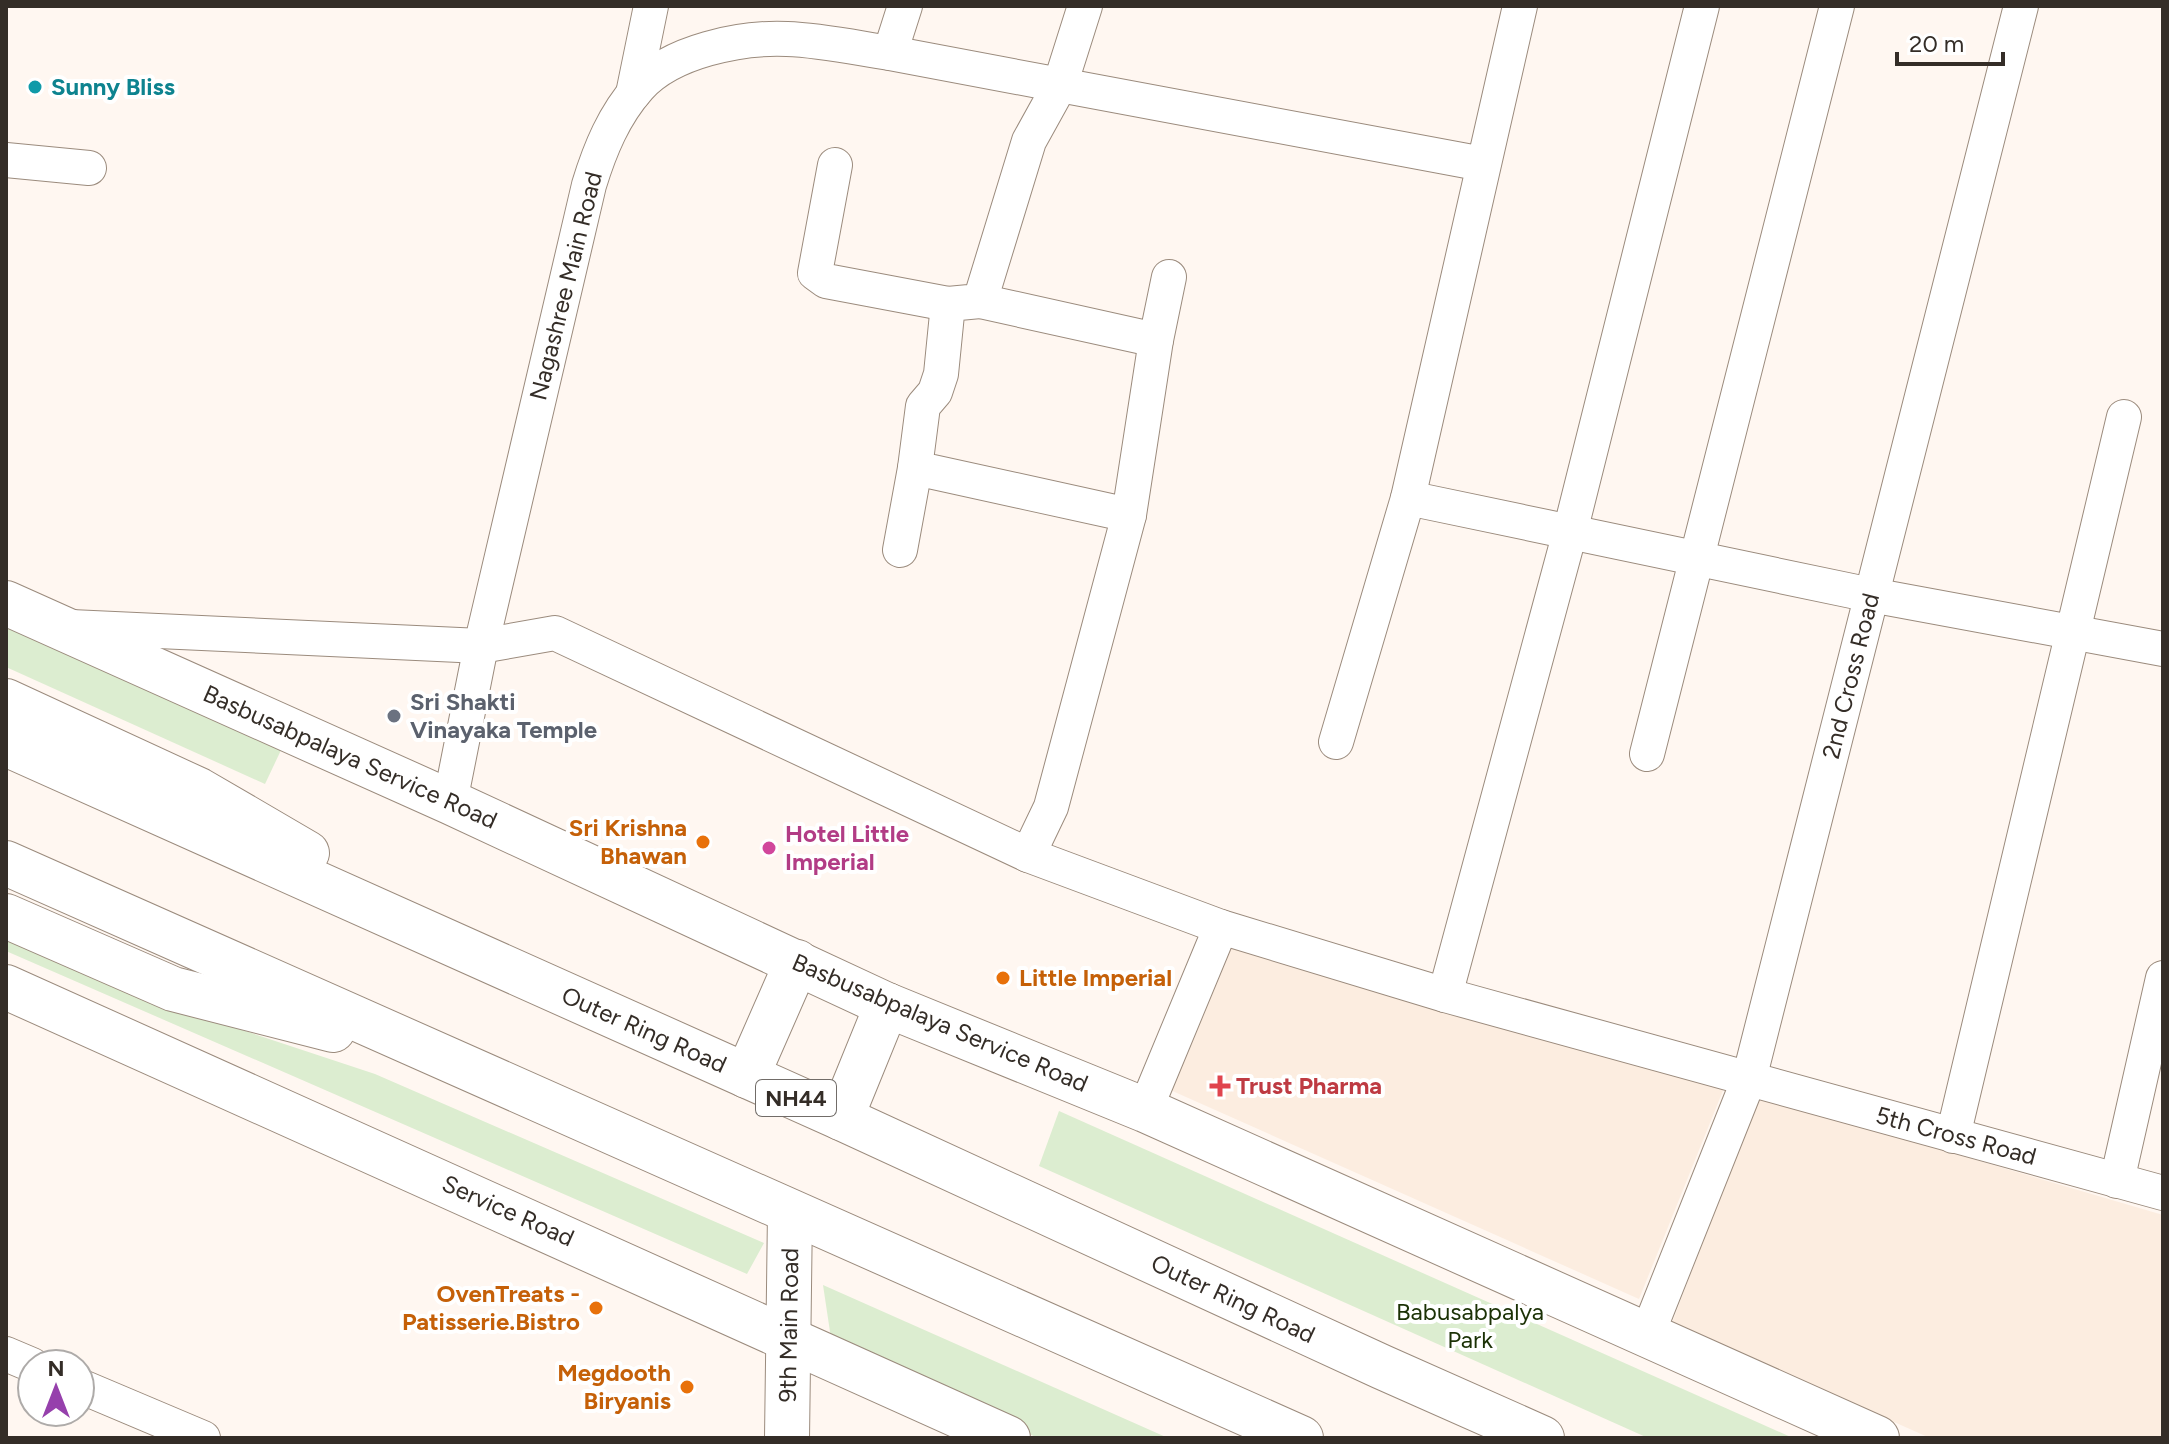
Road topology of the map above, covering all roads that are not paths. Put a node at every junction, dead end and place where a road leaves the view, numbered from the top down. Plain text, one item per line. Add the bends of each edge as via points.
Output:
1 (651, 6) edge
2 (905, 6) edge
3 (1085, 6) edge
4 (1520, 6) edge
5 (1702, 6) edge
6 (1837, 6) edge
7 (2021, 6) edge
8 (890, 53) junction
9 (1060, 85) junction
10 (633, 94) junction
11 (6, 160) edge
12 (1483, 164) junction
13 (835, 165) dead end
14 (89, 168) dead end
15 (1169, 277) dead end
16 (964, 303) junction
17 (1156, 340) junction
18 (2124, 417) dead end
19 (915, 468) junction
20 (1408, 498) junction
21 (1129, 515) junction
22 (1570, 532) junction
23 (900, 550) dead end
24 (1695, 558) junction
25 (1871, 595) junction
26 (6, 603) edge
27 (59, 626) junction
28 (2072, 632) junction
29 (481, 646) junction
30 (2163, 649) edge
31 (6, 701) edge
32 (1336, 742) dead end
33 (6, 744) edge
34 (1647, 754) dead end
35 (450, 802) junction
36 (1028, 855) junction
37 (6, 863) edge
38 (6, 916) edge
39 (1221, 927) junction
40 (797, 962) junction
41 (503, 967) junction
42 (2163, 978) edge
43 (6, 987) edge
44 (1445, 995) junction
45 (887, 1005) junction
46 (452, 1060) junction
47 (747, 1076) junction
48 (1749, 1079) junction
49 (1145, 1110) junction
50 (841, 1118) junction
51 (1953, 1136) junction
52 (2117, 1181) junction
53 (2163, 1193) edge
54 (790, 1212) junction
55 (1647, 1335) junction
56 (789, 1337) junction
57 (96, 1393) edge
58 (203, 1438) edge
59 (787, 1438) edge
60 (1008, 1438) edge
61 (1301, 1438) edge
62 (1542, 1438) edge
63 (1877, 1438) edge

1 - 10 street
2 - 8 street
3 - 9 street
4 - 12 street
5 - 22 street
6 - 24 street
7 - 25 street, 2nd Cross Road
8 - 9 street, Nagashree Main Road
8 - 10 street, Nagashree Main Road via 790,39 727,43 668,66
9 - 12 street, Nagashree Main Road
9 - 16 street via 1029,141
10 - 29 street, Nagashree Main Road via 610,129 589,185
11 - 14 street
12 - 20 street
13 - 16 street via 815,273 826,281
15 - 17 street
16 - 17 street
16 - 19 street via 935,392 923,406
17 - 21 street
18 - 28 street
19 - 21 street
19 - 23 street
20 - 22 street
20 - 32 street
21 - 36 street via 1051,807
22 - 24 street
22 - 44 street
24 - 25 street
24 - 34 street
25 - 28 street
25 - 48 street, 2nd Cross Road
26 - 27 main road, Basbusabpalaya Service Road
27 - 29 street, 5th Cross Road
27 - 35 main road, Basbusabpalaya Service Road
28 - 30 street
28 - 51 street
29 - 35 street, Nagashree Main Road
29 - 36 street, 5th Cross Road via 555,633
31 - 41 main road via 199,790
33 - 41 main road, Outer Ring Road / NH44
35 - 40 main road, Basbusabpalaya Service Road
36 - 39 street, 5th Cross Road
37 - 46 main road
38 - 46 main road via 173,989
39 - 44 street, 5th Cross Road
39 - 49 street
40 - 45 main road, Basbusabpalaya Service Road
40 - 47 main road
41 - 47 main road, Outer Ring Road / NH44
42 - 52 street
43 - 56 main road, Service Road
44 - 48 street, 5th Cross Road
45 - 49 main road, Basbusabpalaya Service Road
45 - 50 main road
46 - 54 main road
47 - 50 main road, Outer Ring Road / NH44
48 - 51 street, 5th Cross Road
48 - 55 street, 2nd Cross Road
49 - 55 main road, Basbusabpalaya Service Road
50 - 62 main road, Outer Ring Road / NH44
51 - 52 street, 5th Cross Road
52 - 53 street, 5th Cross Road
54 - 56 main road, 9th Main Road
54 - 61 main road
55 - 63 main road, Basbusabpalaya Service Road
56 - 59 main road, 9th Main Road
56 - 60 main road, Service Road
57 - 58 street

